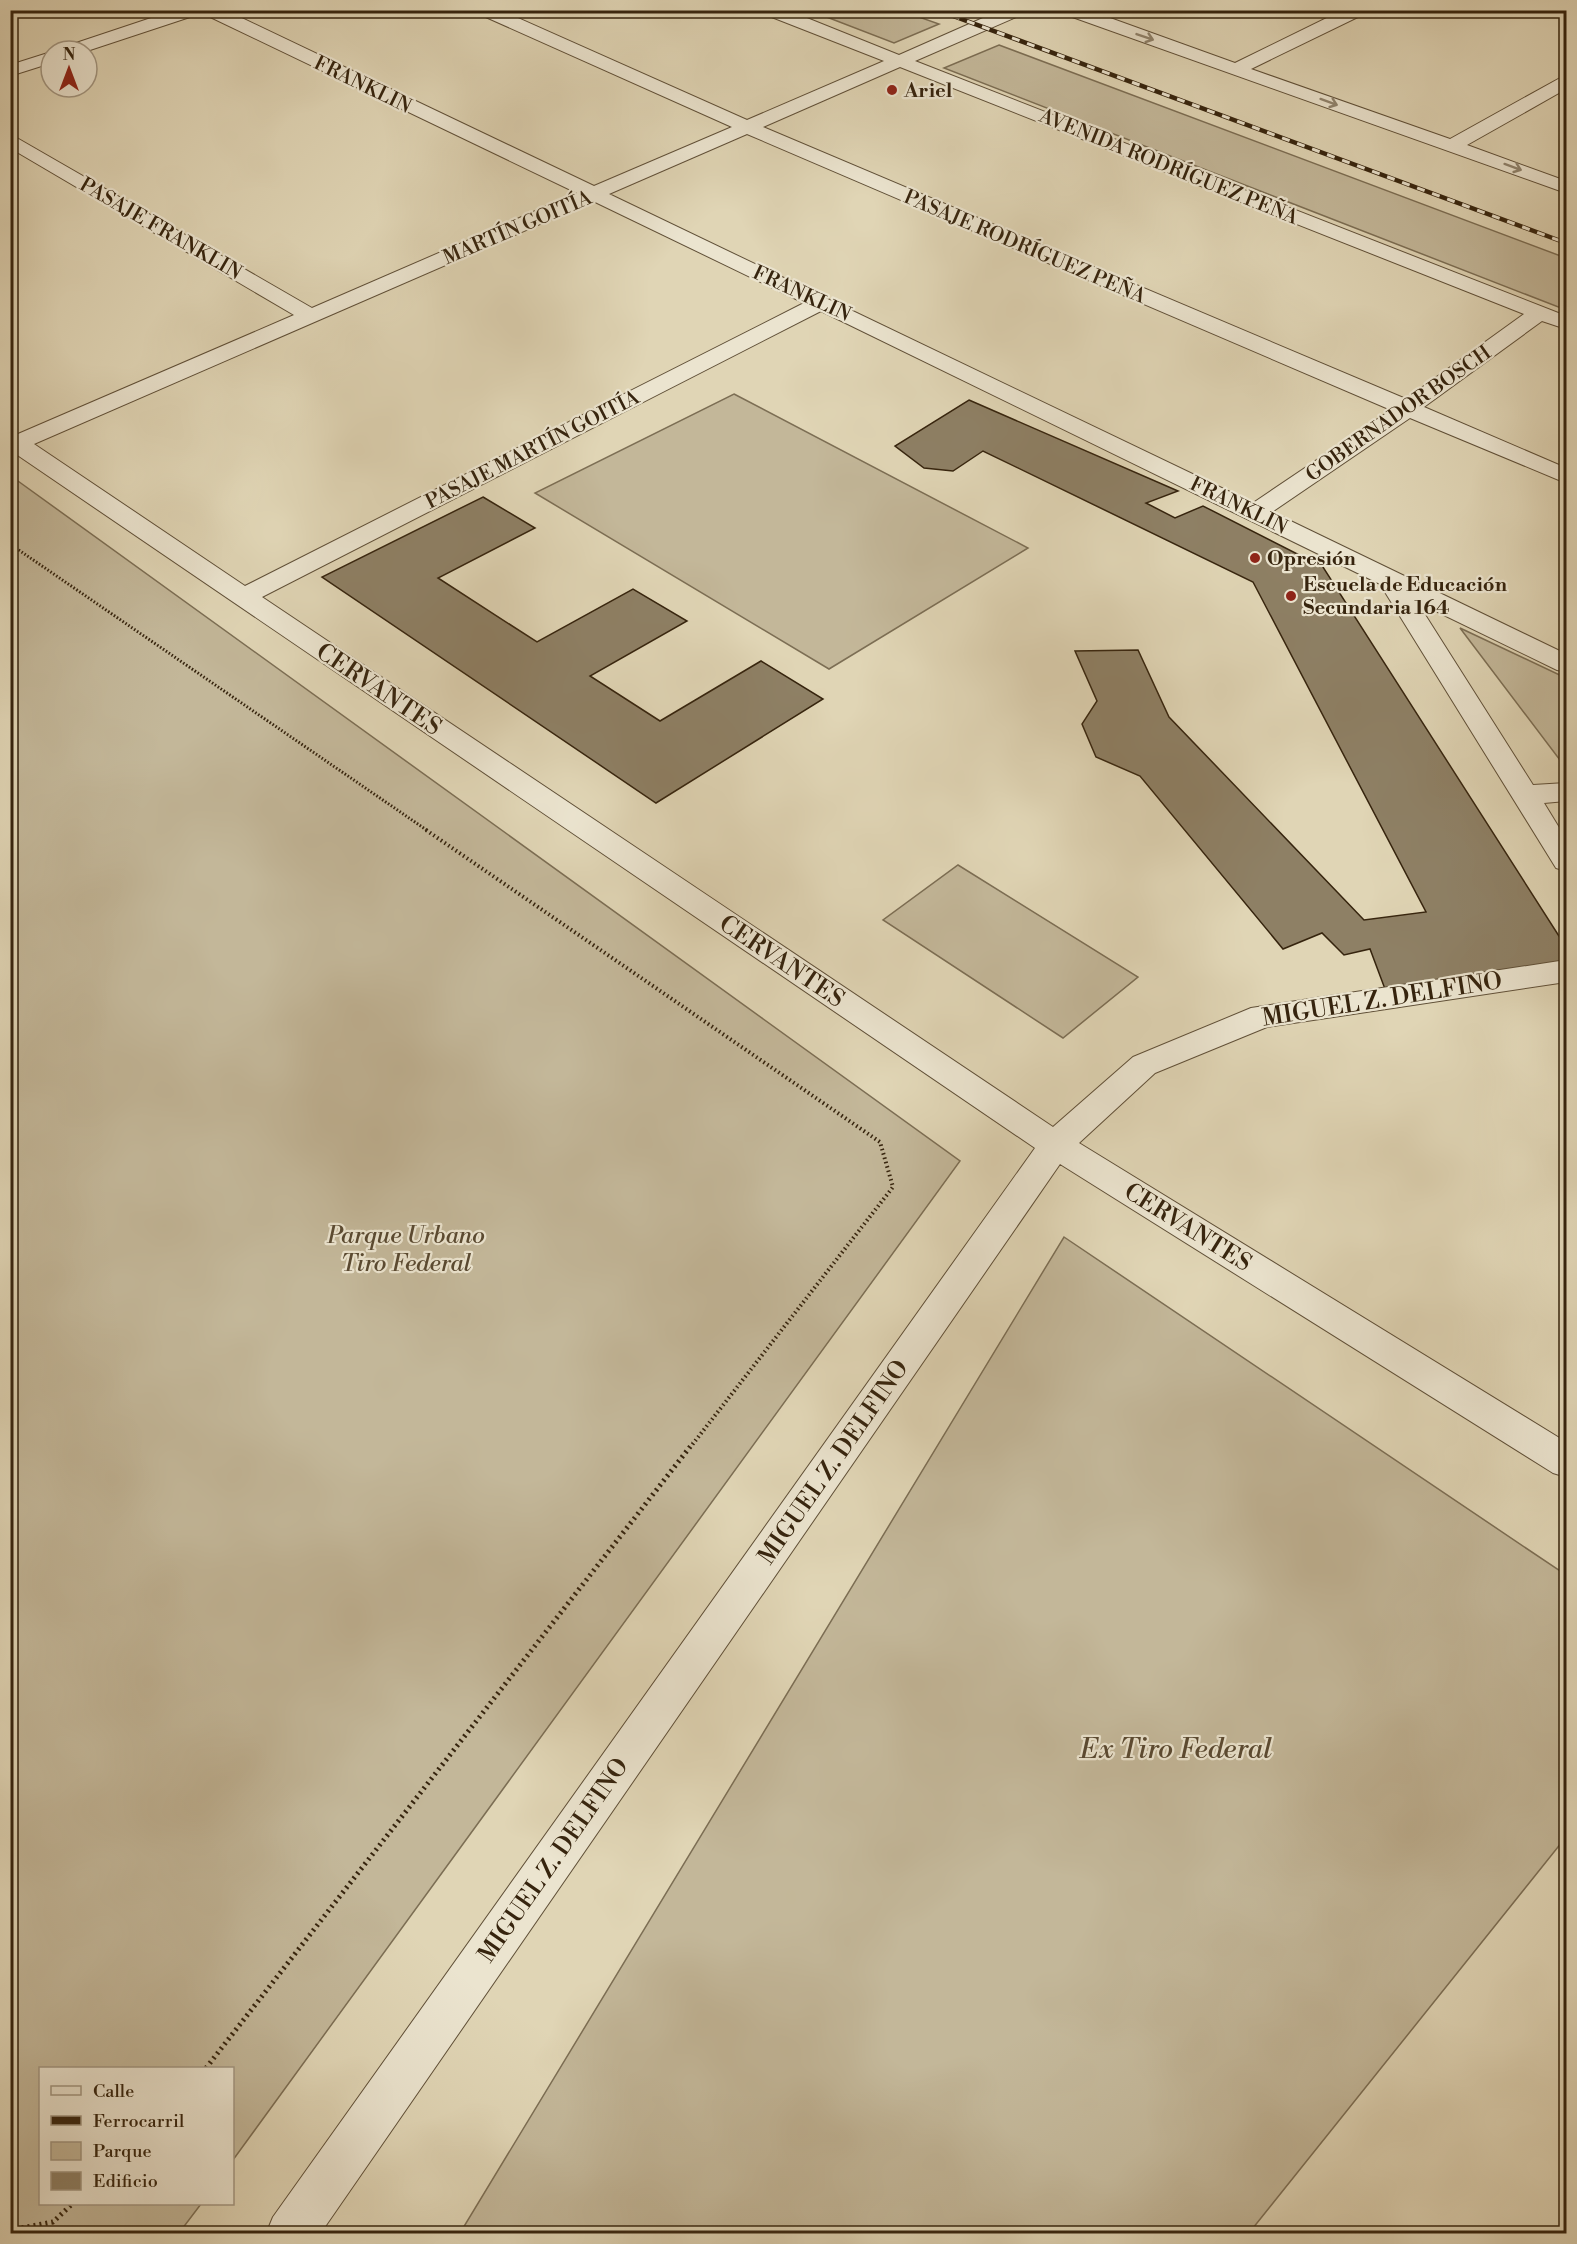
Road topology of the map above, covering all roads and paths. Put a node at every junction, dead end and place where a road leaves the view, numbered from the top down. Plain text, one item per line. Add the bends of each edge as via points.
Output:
1 (193, 10) edge
2 (210, 10) edge
3 (485, 10) edge
4 (770, 10) edge
5 (1017, 10) edge
6 (1070, 10) edge
7 (1358, 10) edge
8 (99, 41) edge
9 (900, 60) junction
10 (39, 61) edge
11 (1236, 69) junction
12 (10, 71) edge
13 (1566, 82) edge
14 (748, 127) junction
15 (10, 140) edge
16 (1452, 146) junction
17 (1566, 186) edge
18 (593, 194) junction
19 (822, 302) junction
20 (1539, 313) junction
21 (311, 316) junction
22 (1566, 323) edge
23 (1407, 409) junction
24 (14, 441) edge
25 (1566, 476) edge
26 (1256, 512) junction
27 (10, 544) edge
28 (1391, 581) junction
29 (242, 597) junction
30 (1566, 664) edge
31 (1566, 792) edge
32 (1525, 795) junction
33 (1566, 861) edge
34 (1566, 971) edge
35 (1055, 1145) junction
36 (1566, 1461) edge
37 (207, 2067) edge
38 (71, 2205) edge
39 (10, 2230) edge
40 (290, 2234) edge

1 - 8 street
2 - 18 street, FRANKLIN
3 - 14 street, PASAJE RODRÍGUEZ PEÑA
4 - 9 street, AVENIDA RODRÍGUEZ PEÑA
5 - 9 street, MARTÍN GOITÍA
6 -> 11 street
7 - 11 street
9 - 14 street, MARTÍN GOITÍA
9 - 20 street, AVENIDA RODRÍGUEZ PEÑA
10 - 12 street
11 -> 16 street
13 - 16 street
14 - 18 street, MARTÍN GOITÍA
14 - 23 street, PASAJE RODRÍGUEZ PEÑA
15 - 21 street, PASAJE FRANKLIN
16 -> 17 street
18 - 19 street, FRANKLIN
18 - 21 street, MARTÍN GOITÍA
19 - 26 street, FRANKLIN
19 - 29 street, PASAJE MARTÍN GOITÍA
20 - 22 street, AVENIDA RODRÍGUEZ PEÑA
20 - 23 street, GOBERNADOR BOSCH
21 - 24 street, MARTÍN GOITÍA
23 - 25 street, PASAJE RODRÍGUEZ PEÑA
23 - 26 street, GOBERNADOR BOSCH
24 - 29 street, CERVANTES
26 - 28 street, FRANKLIN
27 - 37 path via 880,1142 893,1187
28 - 30 street, FRANKLIN
28 - 32 street
29 - 35 street, CERVANTES
31 - 32 street
32 - 33 street
34 - 35 street, MIGUEL Z. DELFINO via 1262,1016 1144,1065
35 - 36 street, CERVANTES
35 - 40 street, MIGUEL Z. DELFINO
38 - 39 path via 53,2222

